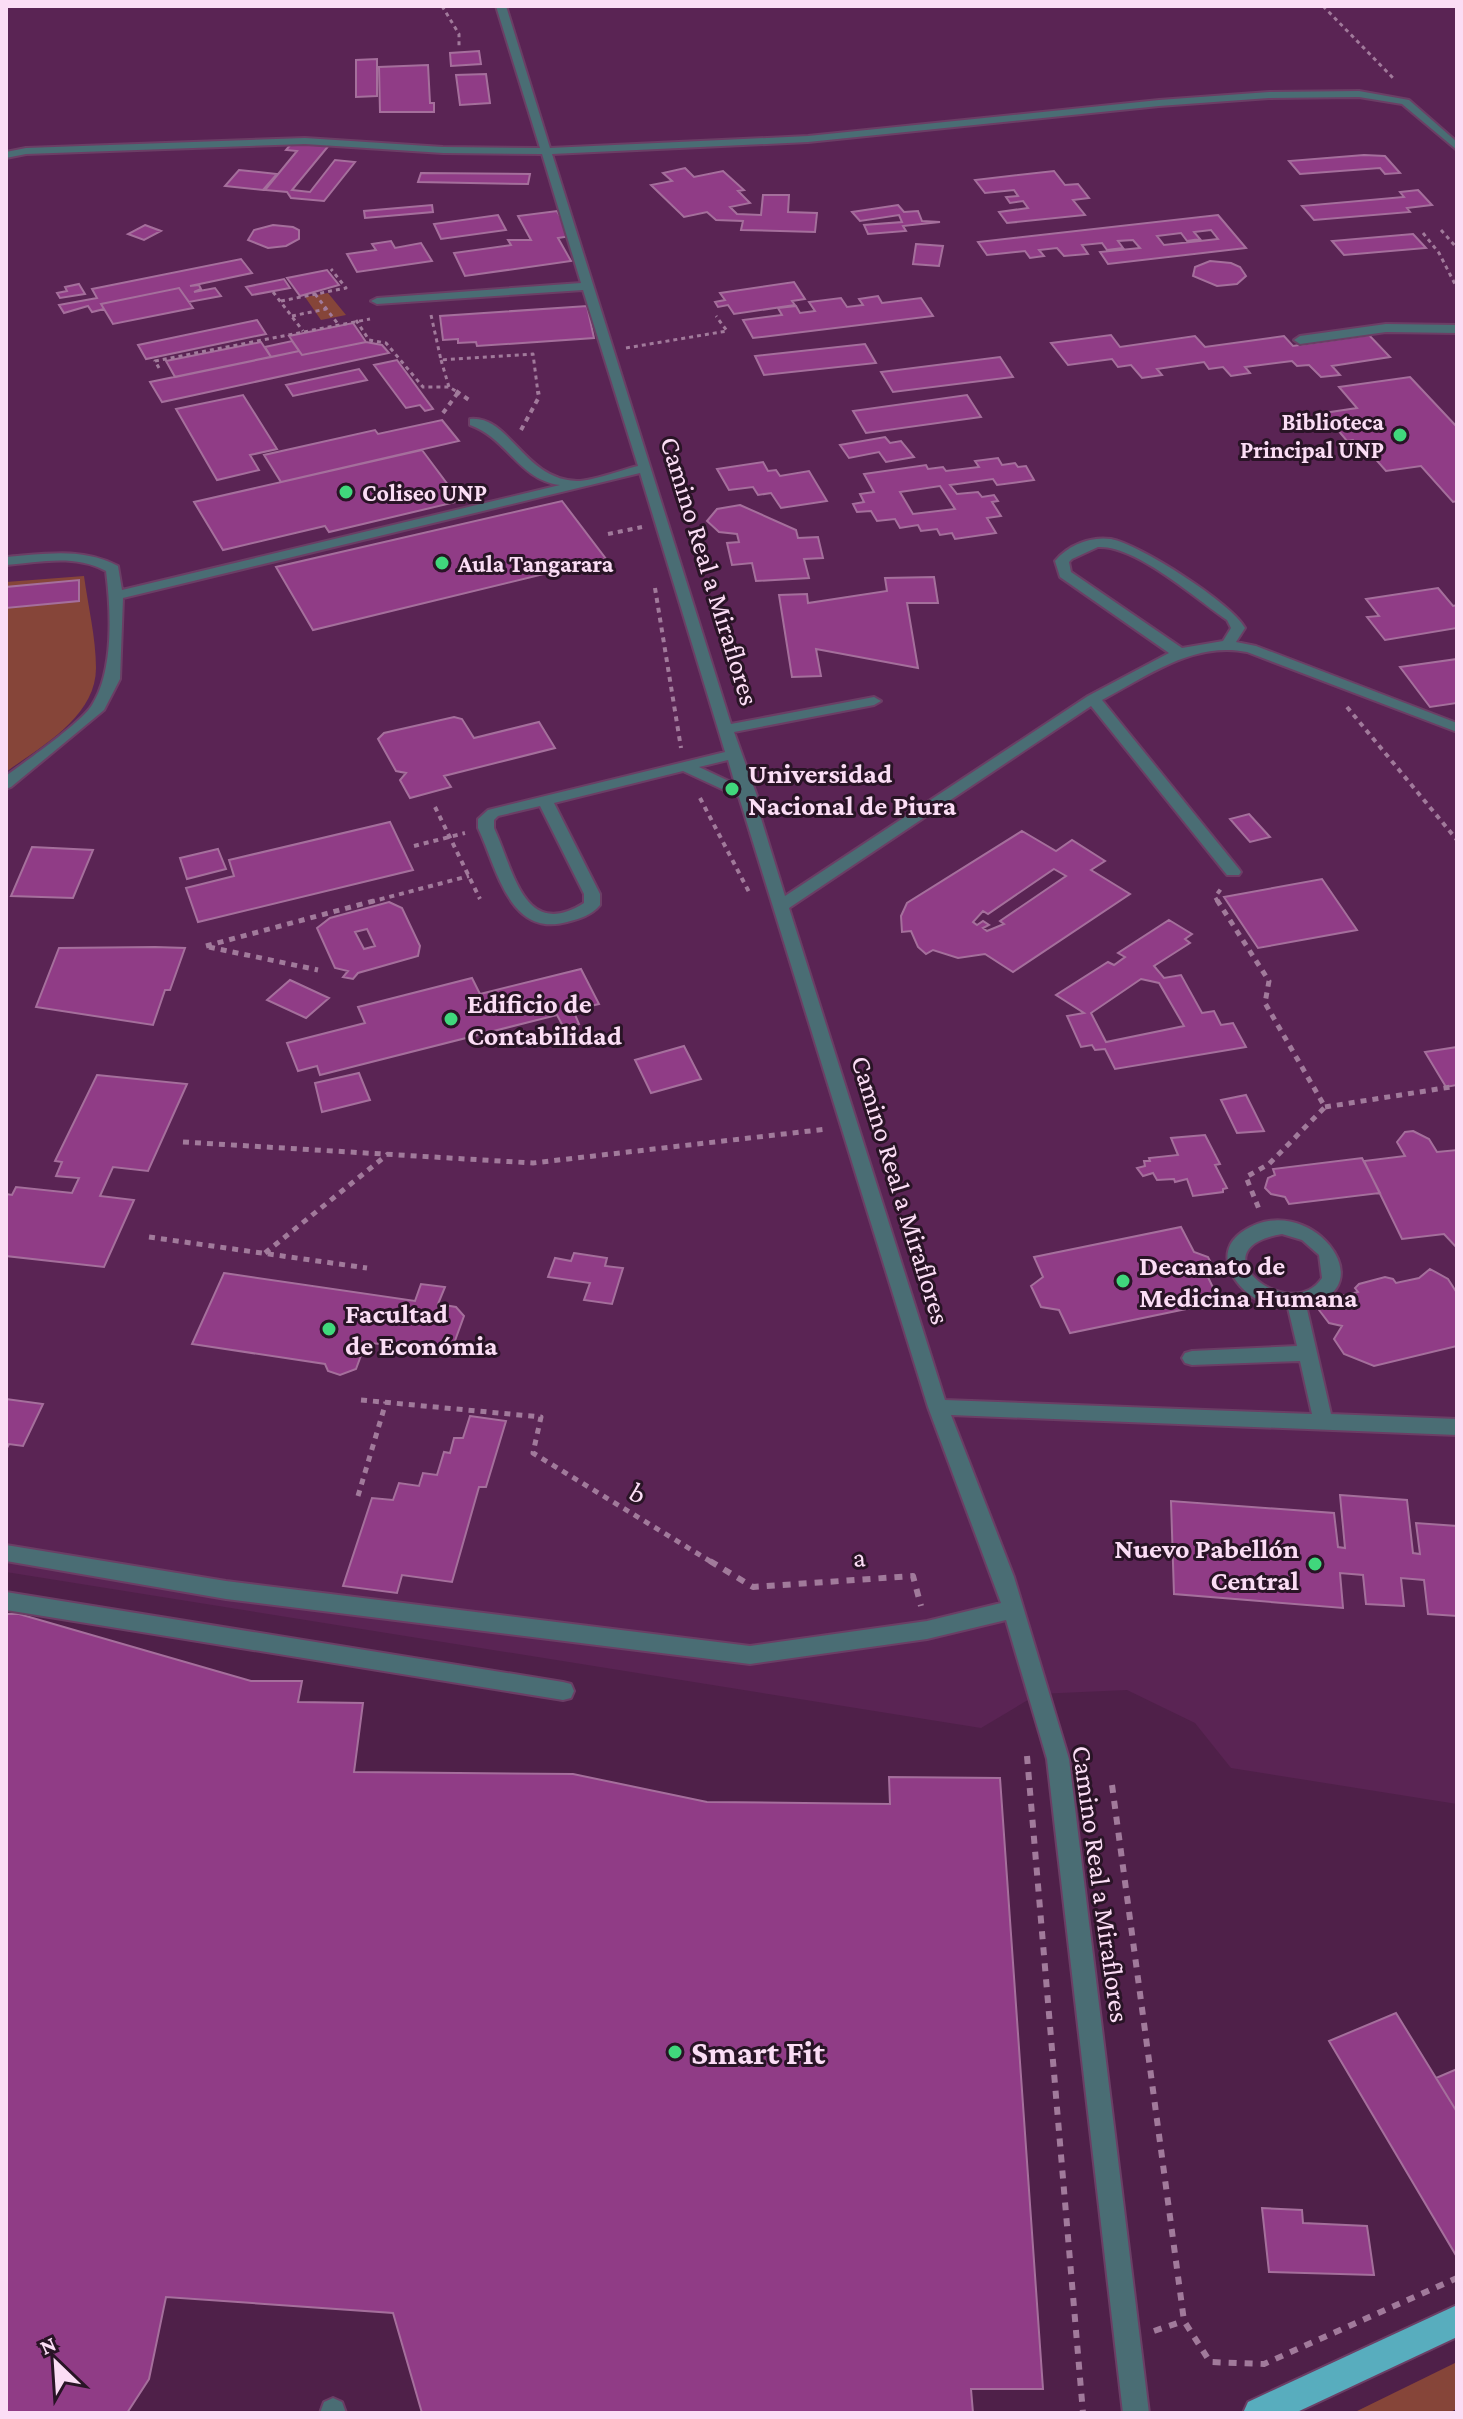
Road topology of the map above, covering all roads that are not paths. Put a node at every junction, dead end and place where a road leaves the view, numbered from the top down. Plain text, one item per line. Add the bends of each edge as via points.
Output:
1 (501, 6) edge
2 (1457, 147) edge
3 (545, 151) junction
4 (6, 155) edge
5 (590, 286) junction
6 (377, 301) dead end
7 (1457, 329) edge
8 (1300, 340) dead end
9 (474, 422) dead end
10 (646, 468) junction
11 (592, 482) junction
12 (6, 561) edge
13 (116, 596) junction
14 (1228, 644) junction
15 (1179, 653) junction
16 (1093, 699) junction
17 (874, 701) dead end
18 (1457, 728) edge
19 (728, 729) junction
20 (735, 754) junction
21 (684, 766) junction
22 (6, 784) edge
23 (749, 796) junction
24 (545, 800) junction
25 (1233, 872) road end
26 (782, 905) junction
27 (1296, 1301) junction
28 (1310, 1353) junction
29 (1192, 1358) dead end
30 (938, 1407) junction
31 (1323, 1421) junction
32 (1457, 1427) edge
33 (6, 1553) edge
34 (6, 1601) edge
35 (1013, 1609) junction
36 (563, 1691) dead end
37 (1457, 2321) edge
38 (1136, 2413) edge
39 (1259, 2413) edge

1 - 3 lane, Camino Real a Miraflores
2 - 3 lane via 1405,102 1359,94 1159,103 808,139
3 - 4 lane via 305,141
3 - 5 lane, Camino Real a Miraflores
5 - 6 lane
5 - 10 lane, Camino Real a Miraflores
7 - 8 lane via 1386,328
9 - 11 lane via 496,430 523,464 543,479
10 - 11 lane
10 - 19 lane, Camino Real a Miraflores
11 - 13 lane
12 - 13 lane via 77,556 99,560 113,569
13 - 22 lane via 113,679 97,710
14 - 15 lane
14 - 15 lane via 1238,628 1233,618 1133,552 1112,543 1091,544 1072,550 1062,561 1065,574
14 - 18 lane
15 - 16 lane
16 - 25 lane
16 - 26 lane
17 - 19 lane
19 - 20 lane, Camino Real a Miraflores
20 - 21 lane
20 - 23 lane, Camino Real a Miraflores
21 - 23 lane
21 - 24 lane
23 - 26 lane, Camino Real a Miraflores
24 - 24 lane via 592,894 592,905 581,913 544,920 526,912 486,819
26 - 30 lane, Camino Real a Miraflores
27 - 27 lane via 1262,1295 1238,1274 1235,1249 1253,1231 1282,1227 1312,1237 1331,1257 1334,1269 1325,1290
27 - 28 lane
28 - 29 lane
28 - 31 lane
30 - 31 lane
30 - 35 lane, Camino Real a Miraflores
31 - 32 lane
33 - 35 lane via 226,1590 750,1655 927,1630
34 - 36 lane
35 - 38 lane, Camino Real a Miraflores via 1058,1759
37 - 39 highway

